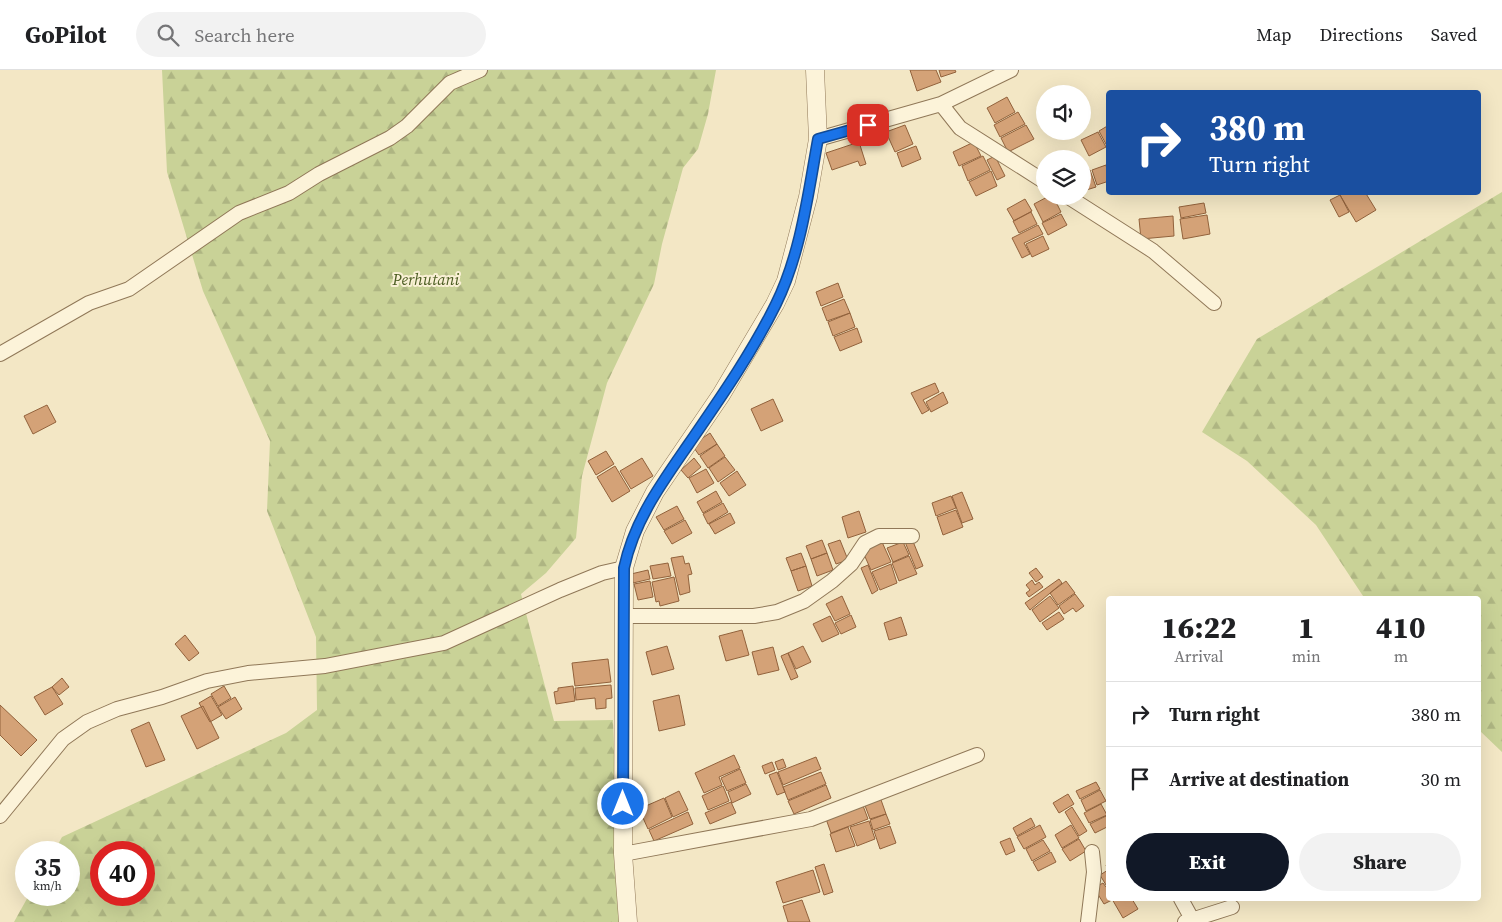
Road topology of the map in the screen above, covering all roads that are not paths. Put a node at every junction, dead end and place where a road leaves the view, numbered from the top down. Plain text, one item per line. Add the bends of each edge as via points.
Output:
1 (480, 70) edge
2 (816, 70) edge
3 (1011, 70) edge
4 (941, 104) junction
5 (818, 139) junction
6 (1036, 176) edge
7 (1081, 205) edge
8 (1214, 303) dead end
9 (0, 354) edge
10 (912, 536) dead end
11 (624, 568) junction
12 (624, 616) junction
13 (977, 755) dead end
14 (0, 816) edge
15 (1092, 852) dead end
16 (623, 854) junction
17 (1182, 901) edge
18 (1232, 907) dead end
19 (1188, 921) edge
20 (628, 922) edge
21 (1088, 922) edge

1 - 9 street via 446,86 407,126 390,138 289,193 239,213 129,289 89,303
2 - 5 street
3 - 4 street
4 - 5 street
4 - 6 street via 960,128
5 - 11 street via 792,261 775,304 721,395 655,492 635,531
7 - 8 street via 1153,251
10 - 12 street via 872,539 832,581 804,601 777,612 754,616
11 - 12 street
11 - 14 street via 560,590 444,643 325,666 215,679 117,710 87,722 63,739
12 - 16 street
13 - 16 street via 811,819
15 - 21 street via 1094,872
16 - 20 street
17 - 19 street
18 - 19 street

